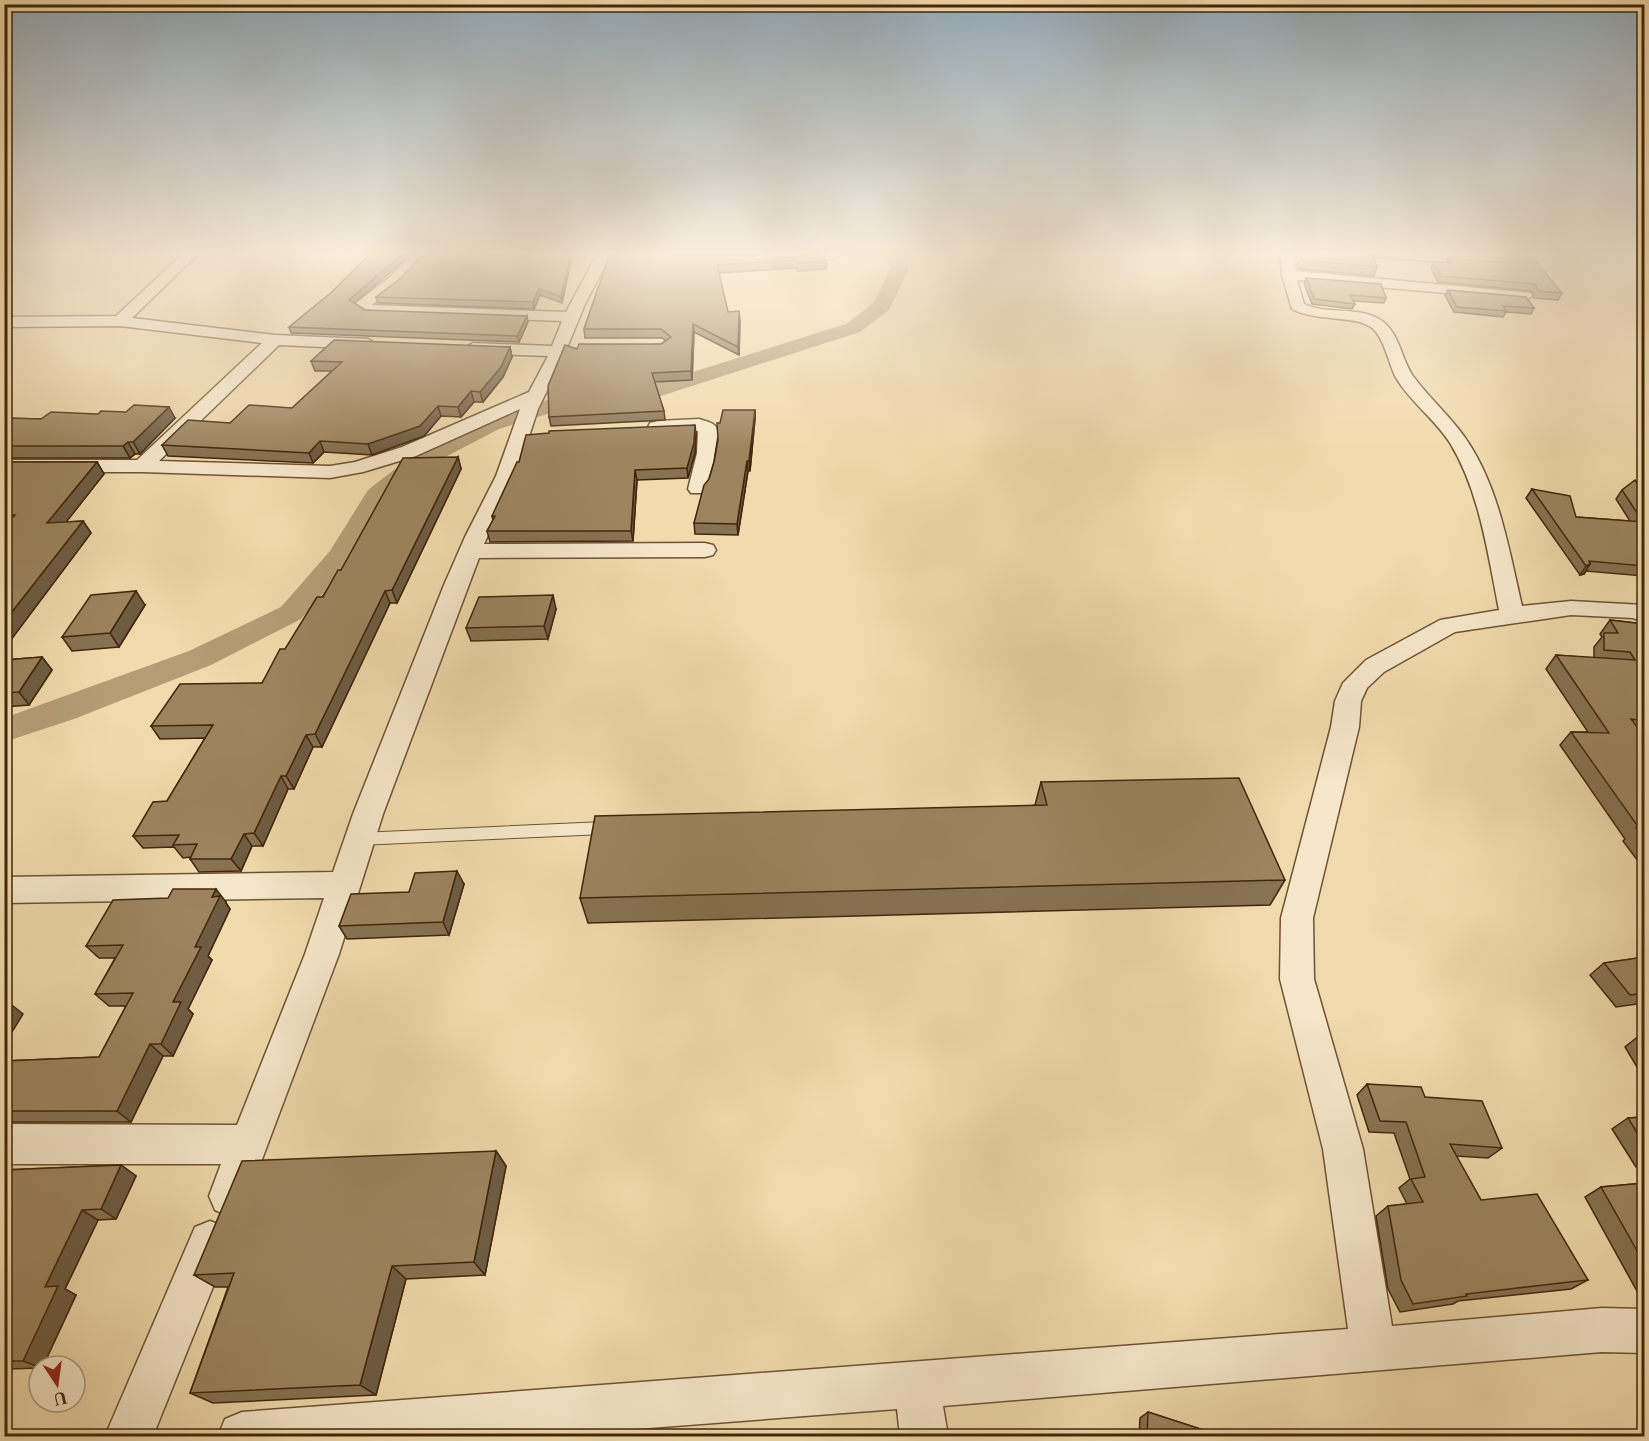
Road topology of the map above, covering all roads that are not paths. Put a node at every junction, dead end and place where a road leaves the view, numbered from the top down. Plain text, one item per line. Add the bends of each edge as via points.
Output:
1 (123, 318) edge
2 (572, 318) edge
3 (1366, 318) edge
4 (120, 321) junction
5 (4, 322) edge
6 (275, 340) junction
7 (381, 344) edge
8 (583, 345) edge
9 (452, 347) edge
10 (560, 348) junction
11 (530, 420) junction
12 (639, 428) edge
13 (4, 466) edge
14 (142, 466) junction
15 (698, 489) dead end
16 (705, 550) dead end
17 (470, 551) junction
18 (1644, 614) edge
19 (1512, 615) junction
20 (604, 828) edge
21 (359, 839) junction
22 (345, 885) junction
23 (4, 890) edge
24 (4, 1144) edge
25 (250, 1145) junction
26 (1644, 1331) edge
27 (1373, 1350) junction
28 (916, 1384) junction
29 (129, 1437) edge
30 (242, 1437) edge
31 (924, 1437) edge

1 - 4 street
2 - 10 street
3 - 19 street via 1383,329 1404,376 1458,441 1472,466 1491,520
4 - 5 street
4 - 6 street
6 - 7 street
6 - 14 street
8 - 10 street
9 - 10 street
10 - 11 street
11 - 14 street via 458,430 370,465 330,472
11 - 17 street
12 - 15 street via 707,428 707,453
13 - 14 street
16 - 17 street
17 - 21 street
18 - 19 street via 1571,608
19 - 27 street via 1449,625 1375,666 1356,683 1348,701 1346,727 1297,918 1297,979 1343,1149
20 - 21 lane
21 - 22 street
22 - 23 street
22 - 25 street
24 - 25 street
25 - 29 street
26 - 27 street via 1602,1330
27 - 28 street
28 - 30 street
28 - 31 street

